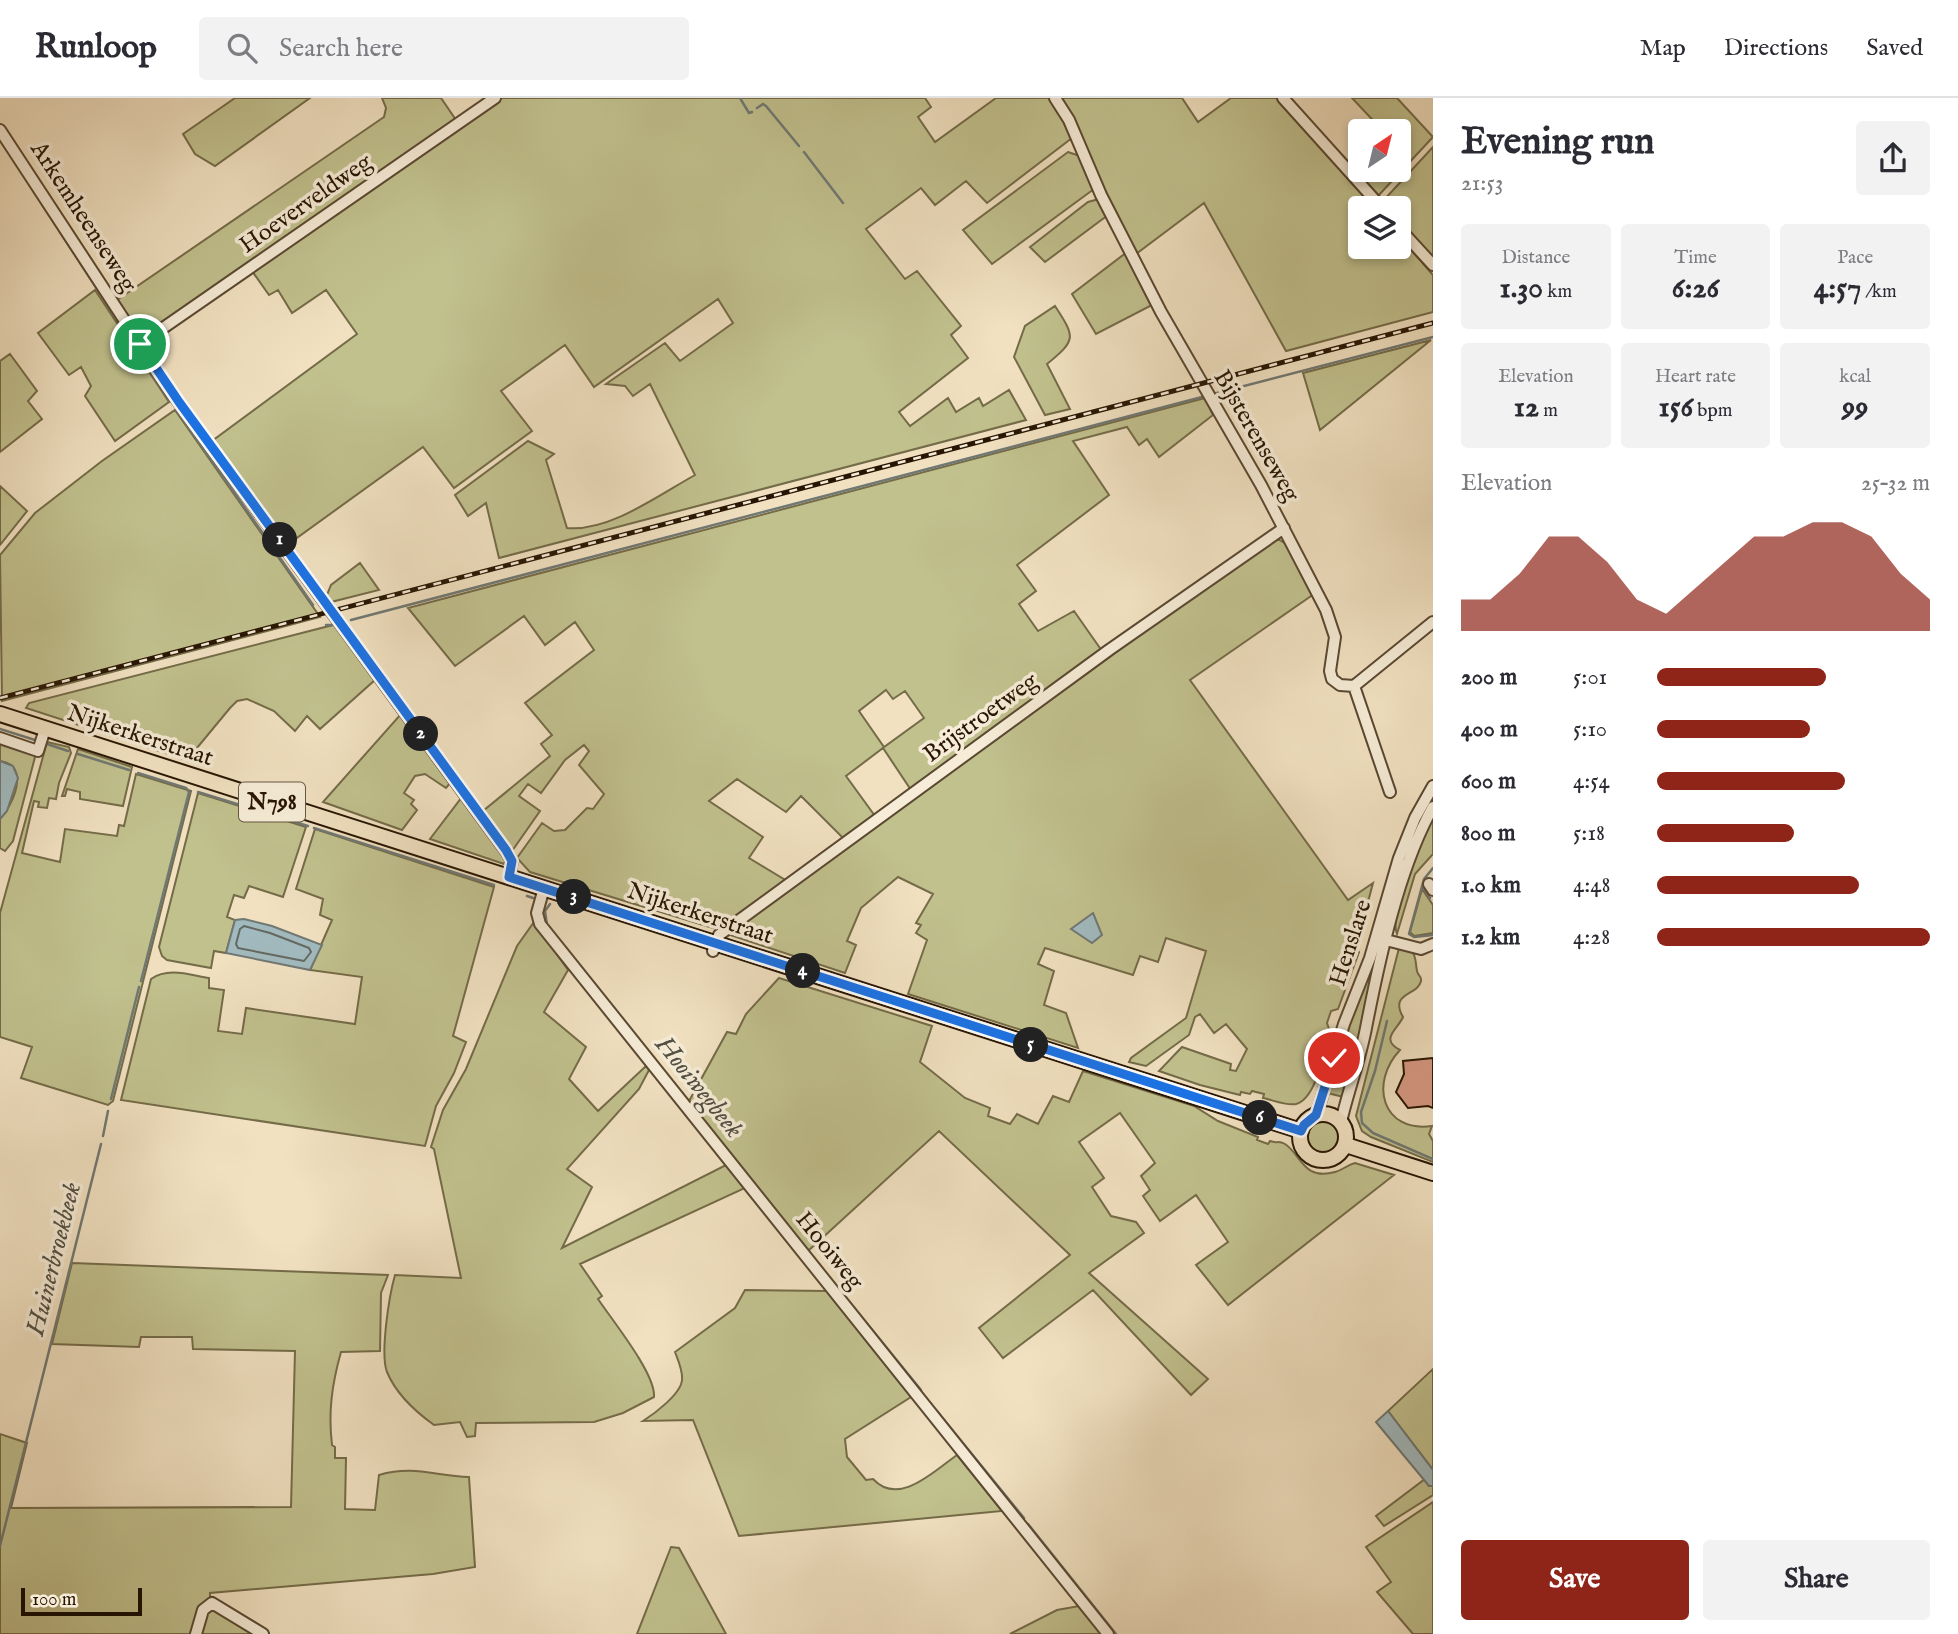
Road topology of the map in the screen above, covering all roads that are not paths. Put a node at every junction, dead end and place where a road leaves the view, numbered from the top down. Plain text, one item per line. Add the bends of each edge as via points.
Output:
1 (495, 98) edge
2 (1055, 98) edge
3 (1283, 98) edge
4 (0, 130) edge
5 (1371, 196) edge
6 (1411, 241) edge
7 (1433, 265) edge
8 (140, 344) junction
9 (1284, 528) junction
10 (1433, 622) edge
11 (1354, 686) junction
12 (0, 714) edge
13 (45, 729) junction
14 (0, 738) edge
15 (1433, 786) edge
16 (1391, 792) dead end
17 (1433, 807) edge
18 (509, 877) junction
19 (544, 887) junction
20 (1381, 939) junction
21 (1433, 944) edge
22 (714, 947) junction
23 (1316, 1115) junction
24 (1341, 1122) junction
25 (1301, 1131) junction
26 (1346, 1145) junction
27 (1433, 1173) edge
28 (195, 1634) edge
29 (263, 1634) edge
30 (1108, 1634) edge

1 - 8 street, Hoeverveldweg
2 - 9 street, Bijsterenseweg via 1161,312
3 - 5 street
4 - 8 street, Arkemheenseweg
6 - 7 street
8 - 18 street, Arkemheenseweg via 506,850 512,861
9 - 11 street, Bijsterenseweg via 1334,631 1332,679
9 - 22 street, Brijstroetweg via 878,817 719,935
10 - 11 street
11 - 16 street
12 - 13 main road, Nijkerkerstraat / N798
13 - 14 street, Nijkerkerstraat via 38,751
13 - 18 main road, Nijkerkerstraat / N798
15 - 20 street, Henslare via 1399,858
17 - 20 street, Henslare
18 - 19 main road, Nijkerkerstraat / N798
19 - 22 main road, Nijkerkerstraat / N798
19 - 30 street, Hooiweg via 537,913 540,924
20 - 21 street via 1420,950
20 - 23 street, Henslare
20 - 24 street, Henslare via 1366,1030
22 - 25 main road, Nijkerkerstraat / N798
23 - 24 main road via 1334,1116
23 - 25 main road
24 - 26 main road
25 - 26 main road via 1300,1142 1312,1158 1332,1159
26 - 27 main road
28 - 29 street via 203,1611 212,1604

